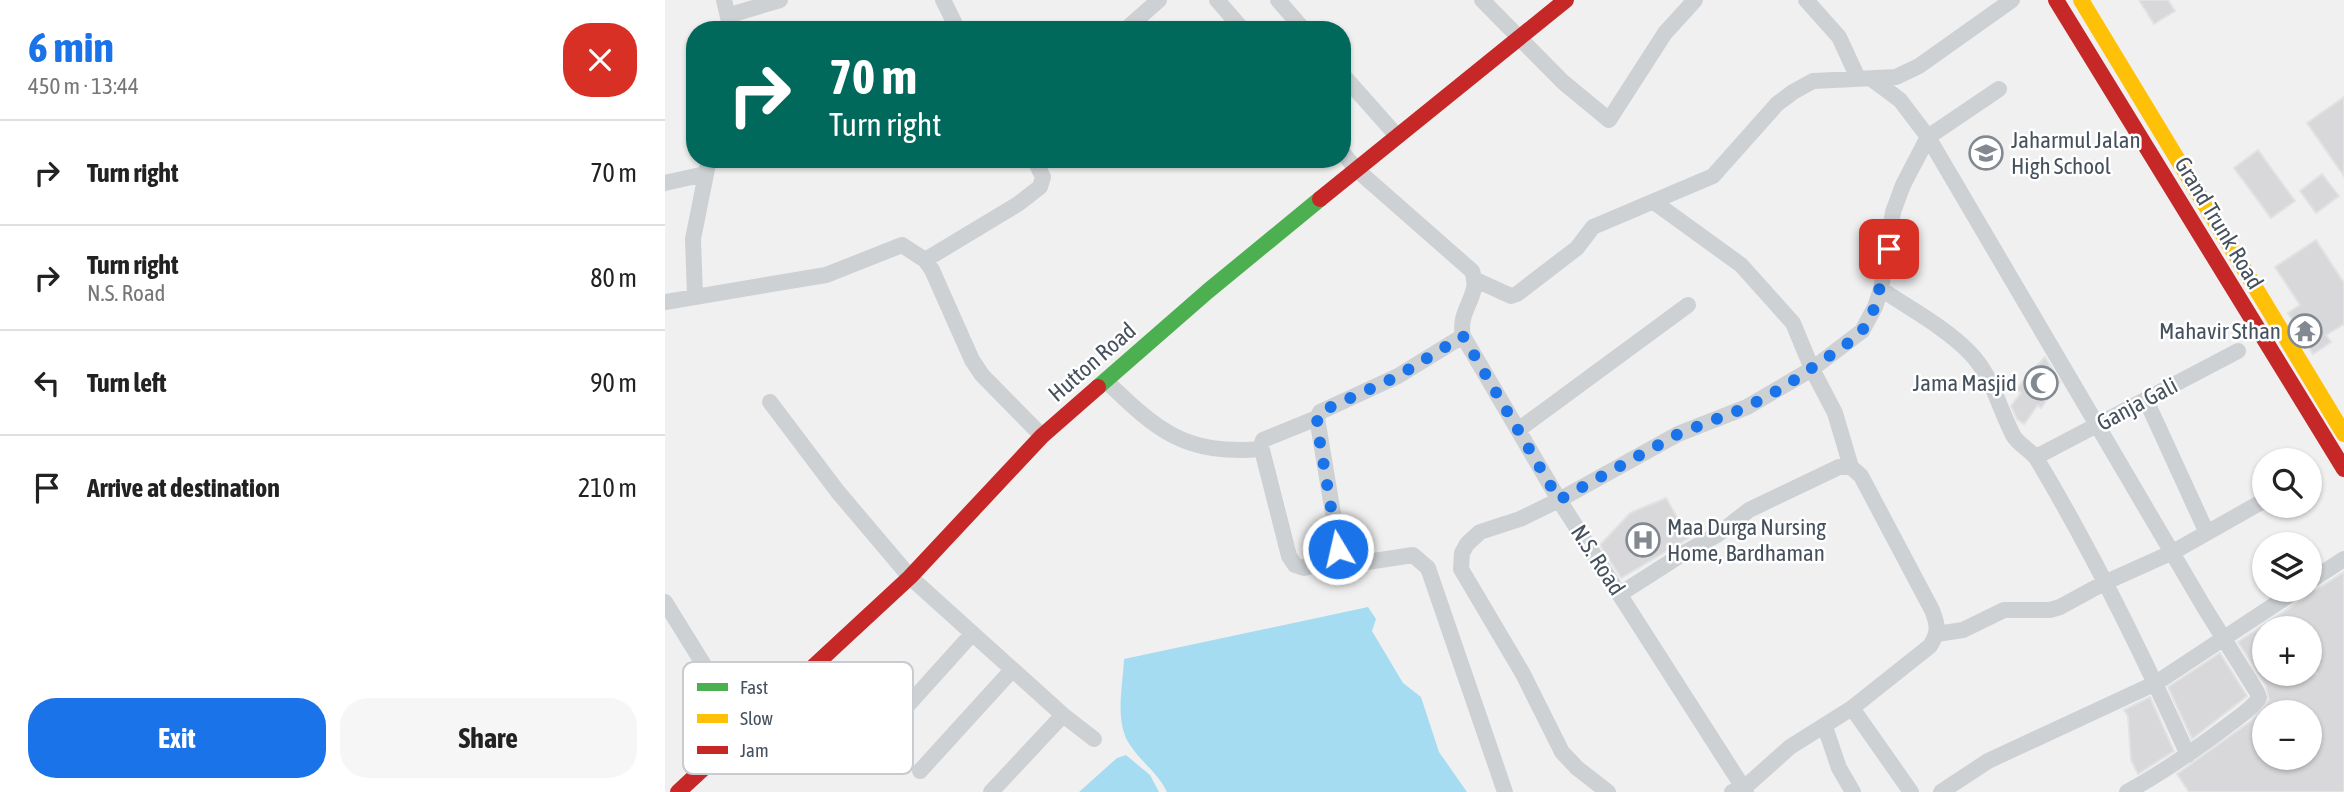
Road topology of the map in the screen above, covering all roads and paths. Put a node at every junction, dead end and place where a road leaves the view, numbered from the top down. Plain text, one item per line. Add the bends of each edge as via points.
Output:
1 (780, 0) edge
2 (943, 0) edge
3 (1217, 0) edge
4 (1482, 0) edge
5 (1566, 0) edge
6 (1695, 0) edge
7 (1806, 0) edge
8 (2012, 0) edge
9 (2056, 0) edge
10 (2081, 0) edge
11 (1155, 1) edge
12 (1288, 3) edge
13 (728, 15) edge
14 (954, 21) edge
15 (1134, 21) edge
16 (1235, 21) edge
17 (1299, 21) edge
18 (1517, 37) junction
19 (1865, 79) junction
20 (1351, 84) edge
21 (1999, 89) dead end
22 (1397, 136) junction
23 (1928, 137) junction
24 (1351, 163) edge
25 (704, 168) edge
26 (707, 168) edge
27 (1038, 168) edge
28 (1357, 170) junction
29 (665, 183) edge
30 (1654, 202) junction
31 (925, 260) junction
32 (1476, 280) junction
33 (1881, 289) junction
34 (695, 297) junction
35 (665, 302) edge
36 (1688, 305) dead end
37 (1463, 336) junction
38 (2238, 351) dead end
39 (1812, 369) junction
40 (1106, 381) junction
41 (2145, 400) junction
42 (770, 402) dead end
43 (1317, 418) junction
44 (2098, 424) junction
45 (1518, 430) junction
46 (2344, 434) edge
47 (1042, 436) junction
48 (1262, 449) junction
49 (2036, 457) junction
50 (1851, 467) junction
51 (2344, 470) edge
52 (1559, 500) junction
53 (2252, 507) edge
54 (2207, 533) junction
55 (2173, 552) junction
56 (2344, 559) edge
57 (1341, 561) junction
58 (2322, 573) edge
59 (910, 577) junction
60 (2103, 583) junction
61 (1620, 594) junction
62 (665, 602) edge
63 (2278, 602) edge
64 (972, 634) junction
65 (1937, 634) junction
66 (2223, 638) junction
67 (702, 662) edge
68 (818, 662) edge
69 (1012, 670) junction
70 (2156, 683) junction
71 (913, 699) edge
72 (1852, 708) junction
73 (1063, 715) junction
74 (1825, 727) junction
75 (1094, 739) dead end
76 (2188, 755) junction
77 (920, 771) dead end
78 (697, 774) edge
79 (1741, 791) edge
80 (678, 792) edge
81 (991, 792) edge
82 (1505, 792) edge
83 (1608, 792) edge
84 (1853, 792) edge
85 (1912, 792) edge
86 (1941, 792) edge
87 (2127, 792) edge

1 - 13 street
2 - 14 street
3 - 16 street
4 - 18 street
5 - 18 street, Hutton Road
6 - 18 street via 1665,33 1609,120
7 - 19 street via 1839,37
8 - 19 street via 1919,66 1896,77
9 - 51 street, Grand Trunk Road
10 - 46 street
11 - 15 street
12 - 17 street
18 - 22 street, Hutton Road
19 - 23 street via 1900,100
19 - 30 street via 1813,81 1793,92 1713,176
20 - 22 street
21 - 23 street
22 - 28 street, Hutton Road
23 - 33 street via 1893,212
23 - 44 street
24 - 28 street
25 - 29 street
26 - 34 street via 693,239
27 - 31 street via 1043,177 1040,187
28 - 32 street via 1467,263
28 - 40 street, Hutton Road
30 - 32 street via 1593,227 1577,248 1517,294 1511,296
30 - 39 street via 1741,265 1793,323
31 - 34 street via 911,248 895,246 826,275
31 - 47 street via 982,375
32 - 37 street via 1461,316
33 - 39 street via 1862,331
33 - 49 street via 1968,350 1990,381 2014,437
34 - 35 street
36 - 45 street
37 - 43 street via 1398,376 1320,412
37 - 45 street, N.S. Road
38 - 41 street, Ganja Gali
39 - 50 street via 1835,414
39 - 52 street via 1747,407 1678,434
40 - 47 street, Hutton Road
40 - 48 street via 1147,421 1193,446 1229,452
41 - 44 street, Ganja Gali
41 - 54 street
42 - 59 street
43 - 48 street via 1263,440
43 - 57 street
44 - 49 street, Ganja Gali
44 - 55 street
45 - 52 street, N.S. Road
47 - 59 street, Hutton Road
48 - 57 street via 1295,565 1304,568
49 - 60 street
50 - 61 street via 1839,467 1749,510
50 - 65 street via 1861,476 1913,574 1938,624
52 - 61 street, N.S. Road
52 - 83 street via 1480,533 1462,553 1461,569 1523,674 1562,752
53 - 54 street
54 - 55 street
55 - 60 street
55 - 66 street
56 - 58 street
57 - 82 street via 1354,564 1413,555 1428,568
59 - 64 street
59 - 68 street, Hutton Road
60 - 65 street via 2060,607 2004,610 1963,630
60 - 70 street
61 - 79 street, N.S. Road
62 - 67 street
63 - 66 street
64 - 69 street
64 - 71 street
65 - 72 street via 1930,646
66 - 70 street
66 - 76 street via 2259,698
69 - 73 street
69 - 77 street
70 - 76 street
70 - 86 street via 1989,761
72 - 74 street
72 - 85 street
73 - 75 street
73 - 81 street
74 - 79 street via 1790,747
74 - 84 street
76 - 87 street
78 - 80 street, Hutton Road

